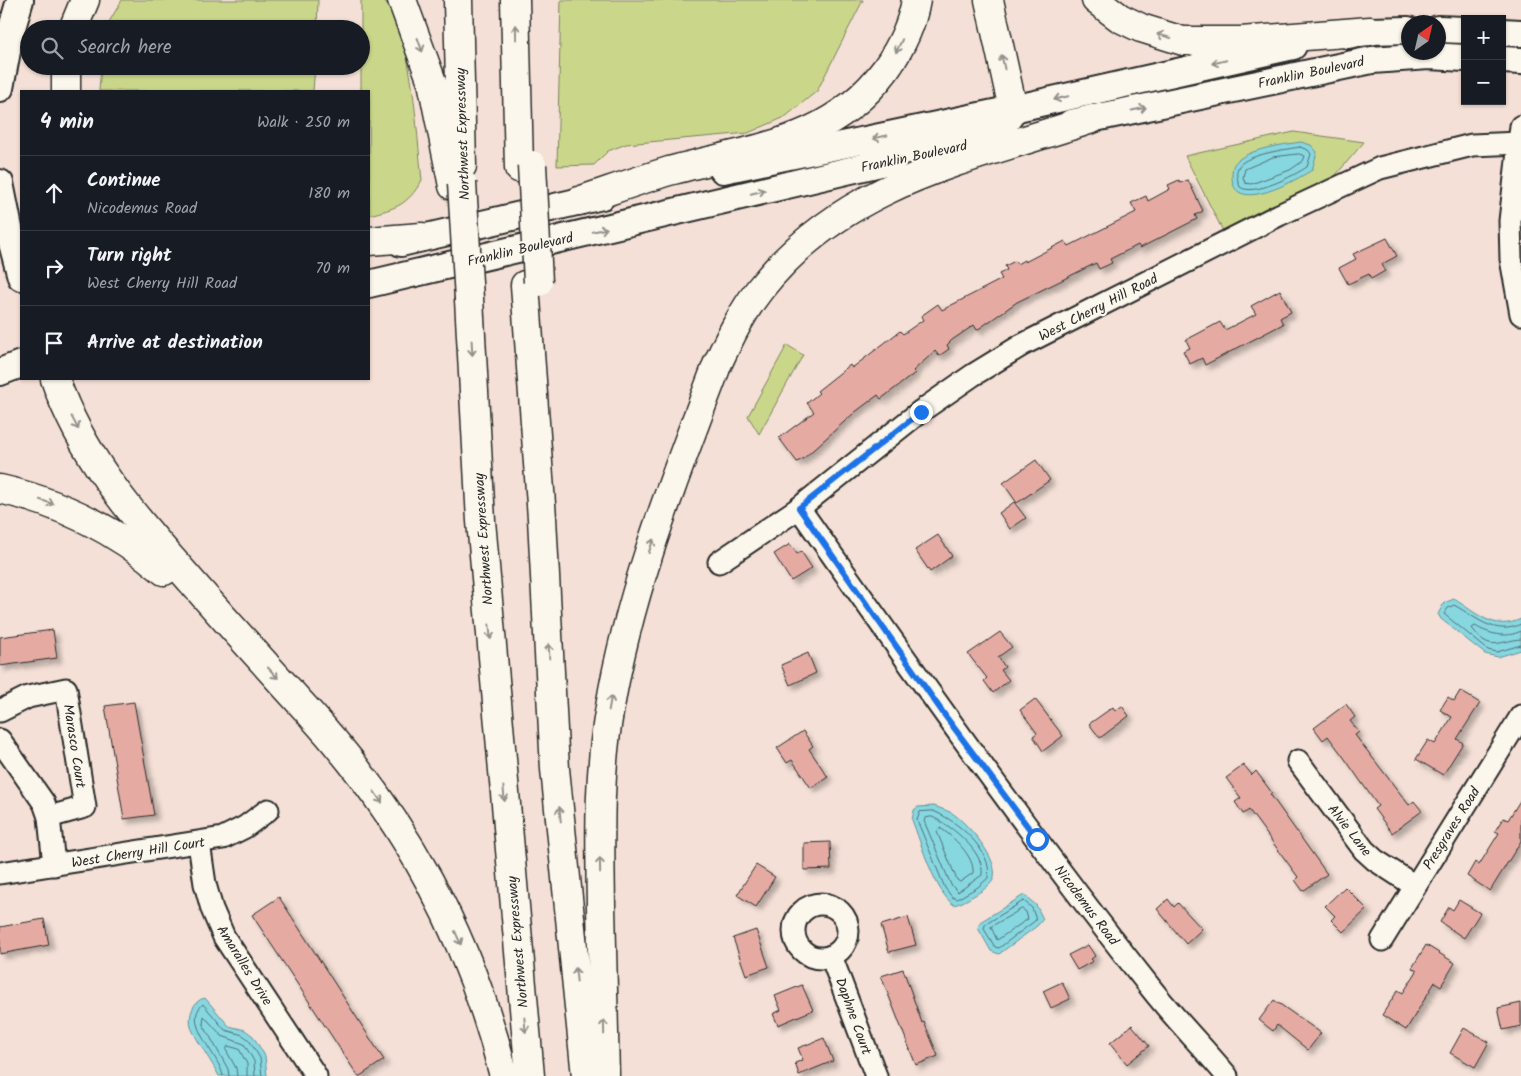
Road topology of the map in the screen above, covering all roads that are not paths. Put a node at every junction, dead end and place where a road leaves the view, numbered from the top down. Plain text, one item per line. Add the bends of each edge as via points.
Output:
1 (20, 0) edge
2 (85, 0) edge
3 (402, 0) edge
4 (458, 0) edge
5 (515, 0) edge
6 (534, 0) edge
7 (916, 0) edge
8 (989, 0) edge
9 (1096, 0) edge
10 (77, 20) edge
11 (1446, 29) edge
12 (1401, 30) edge
13 (1461, 30) edge
14 (1370, 31) junction
15 (1506, 32) edge
16 (1521, 33) edge
17 (1461, 58) edge
18 (1506, 60) edge
19 (1521, 61) edge
20 (66, 75) edge
21 (0, 88) edge
22 (66, 90) edge
23 (1013, 109) junction
24 (1092, 119) junction
25 (1520, 134) edge
26 (871, 164) junction
27 (526, 167) junction
28 (0, 183) edge
29 (458, 184) junction
30 (1517, 195) edge
31 (580, 201) junction
32 (422, 237) junction
33 (370, 241) edge
34 (370, 251) edge
35 (20, 273) edge
36 (370, 284) edge
37 (1521, 314) edge
38 (20, 364) edge
39 (0, 372) edge
40 (55, 380) edge
41 (0, 489) edge
42 (799, 508) junction
43 (719, 562) dead end
44 (248, 647) junction
45 (0, 711) edge
46 (1521, 716) edge
47 (0, 740) edge
48 (1298, 761) dead end
49 (268, 810) dead end
50 (49, 817) junction
51 (198, 843) junction
52 (54, 865) junction
53 (0, 874) edge
54 (1415, 886) junction
55 (1382, 940) dead end
56 (831, 956) dead end
57 (316, 1076) edge
58 (504, 1076) edge
59 (530, 1076) edge
60 (586, 1076) edge
61 (605, 1076) edge
62 (876, 1076) edge
63 (1227, 1076) edge

1 - 21 main road
2 - 10 highway
3 -> 29 highway via 432,82
4 - 29 highway, Northwest Expressway
27 -> 5 highway
6 - 27 highway
7 -> 31 highway via 894,57 875,84 831,120 802,136 759,151 670,171
23 -> 8 highway
14 -> 9 highway via 1241,41 1183,41 1141,28 1120,18
11 - 13 main road
12 - 14 main road, Franklin Boulevard
14 -> 23 main road, Franklin Boulevard
15 - 16 main road
24 -> 17 main road, Franklin Boulevard via 1372,60 1429,56
18 - 19 main road
20 - 22 highway
23 - 26 highway via 1002,125 991,130 898,150
23 -> 31 main road, Franklin Boulevard
24 - 26 main road, Franklin Boulevard
61 -> 24 highway via 600,848 602,769 609,708 620,651 644,567 730,337 758,290 779,266 819,230 849,210 876,194 935,168
25 - 30 street
25 - 42 street, West Cherry Hill Road via 1380,168 1279,215 1022,345 921,412
36 -> 26 main road, Franklin Boulevard
60 -> 27 highway via 555,769
28 - 35 main road
29 -> 59 highway, Northwest Expressway, bridge via 466,248 482,531
30 - 37 street via 1510,221 1511,259
31 - 32 main road, Franklin Boulevard
32 - 33 highway
32 - 34 main road, Franklin Boulevard
38 - 39 main road
40 -> 44 highway via 72,418 110,486
41 -> 44 highway via 60,506 118,536 176,581
42 - 43 street, West Cherry Hill Road
42 - 63 street, Nicodemus Road via 946,717 1100,924 1151,989
44 -> 58 highway via 307,710 365,780 424,869 447,913 483,998
45 - 50 street, Marasco Court via 28,697 66,688 85,807
46 - 54 street, Presgraves Road
47 - 50 street via 32,784
48 - 54 street, Alvie Lane via 1364,850
49 - 51 street, West Cherry Hill Court via 223,838
50 - 52 street
51 - 52 street, West Cherry Hill Court
51 - 57 street, Amaralles Drive via 205,884 224,936
52 - 53 street, West Cherry Hill Court
54 - 55 street, Presgraves Road
56 - 62 street, Daphne Court

